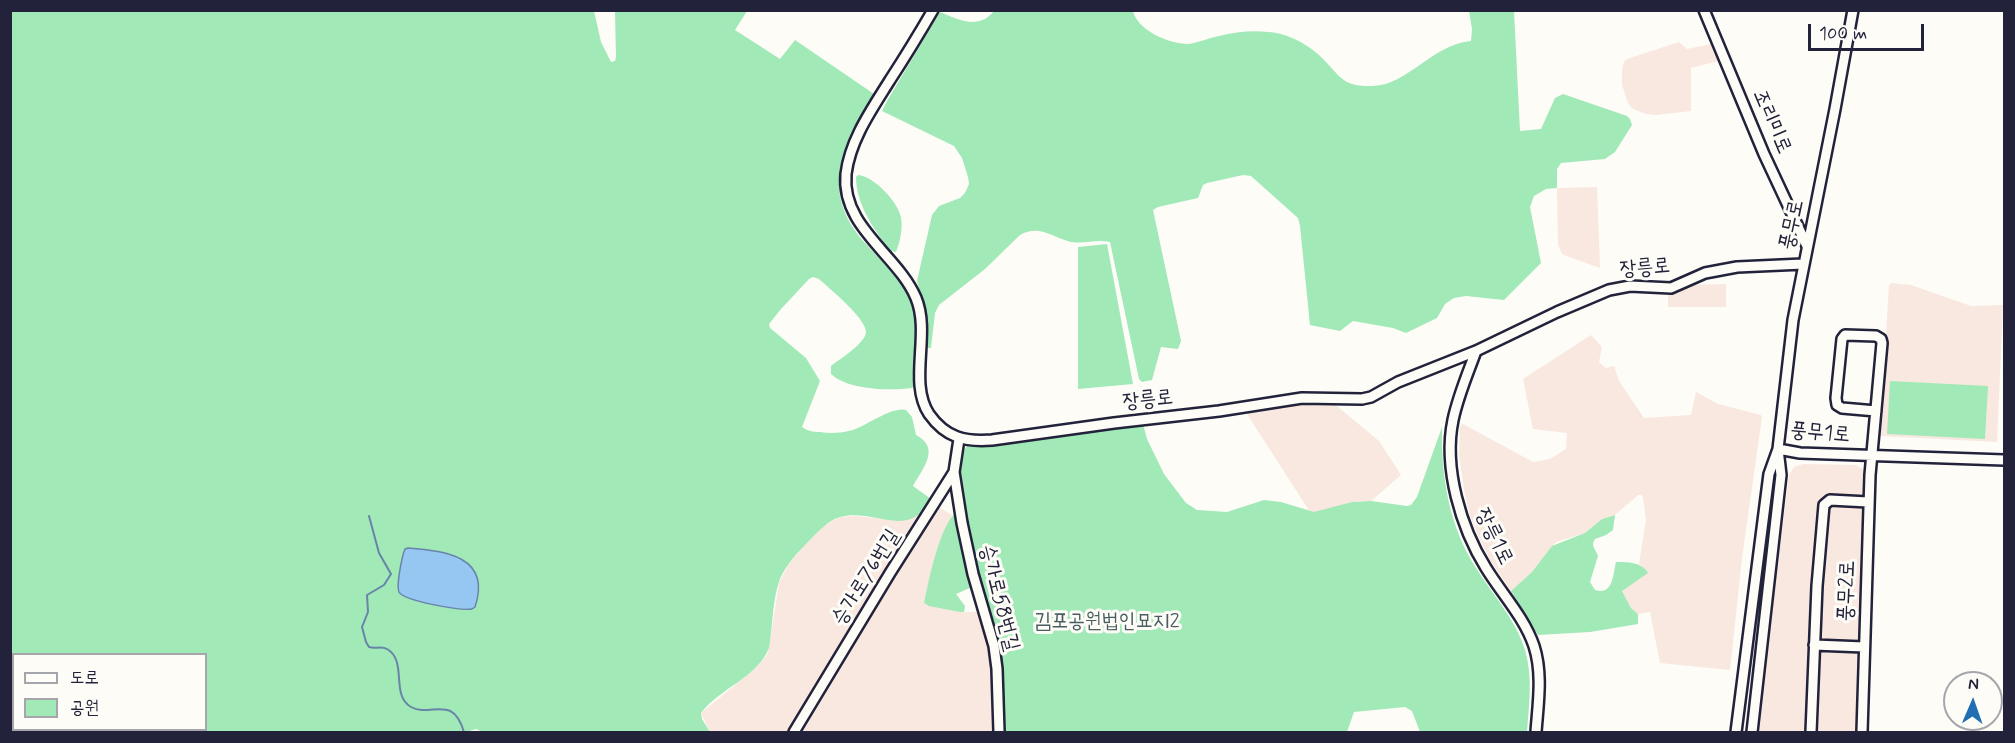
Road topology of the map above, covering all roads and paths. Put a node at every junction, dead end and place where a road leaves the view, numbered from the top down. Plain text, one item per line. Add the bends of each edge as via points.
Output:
1 (933, 10) edge
2 (1704, 10) edge
3 (1853, 10) edge
4 (1807, 246) junction
5 (1803, 264) junction
6 (1476, 351) junction
7 (1876, 411) junction
8 (959, 439) junction
9 (1778, 449) junction
10 (1872, 454) junction
11 (2004, 458) edge
12 (954, 472) junction
13 (1869, 502) junction
14 (1814, 645) junction
15 (1864, 646) junction
16 (794, 732) edge
17 (999, 732) edge
18 (1536, 732) edge
19 (1736, 732) edge
20 (1752, 732) edge
21 (1811, 732) edge
22 (1862, 732) edge

1 - 8 street via 858,136 846,188 859,221 914,293 921,320 922,398 936,422
2 - 4 street, 조리미로
3 - 4 street, 풍무로
4 - 5 street, 풍무로
5 - 6 street, 장릉로 via 1717,270 1671,288 1618,288
5 - 9 street, 풍무로 via 1789,343
6 - 8 street, 장릉로 via 1357,400 1302,398 992,440
6 - 18 street, 장릉1로 via 1451,428 1455,491 1473,546 1519,616 1534,647 1539,677
7 - 7 street, 풍무2로 via 1881,339 1845,335 1837,405
7 - 10 street, 풍무2로
8 - 12 street, 승가로76번길
9 - 10 street, 풍무1로
9 - 19 street, 풍무로 via 1769,474
9 - 20 street, 풍무로 via 1781,475
10 - 11 street, 풍무1로
10 - 13 street, 풍무2로
12 - 16 street, 승가로76번길
12 - 17 street, 승가로58번길 via 973,574 994,646
13 - 14 street via 1825,502
13 - 15 street, 풍무2로
14 - 15 street
14 - 21 street
15 - 22 street, 풍무2로

